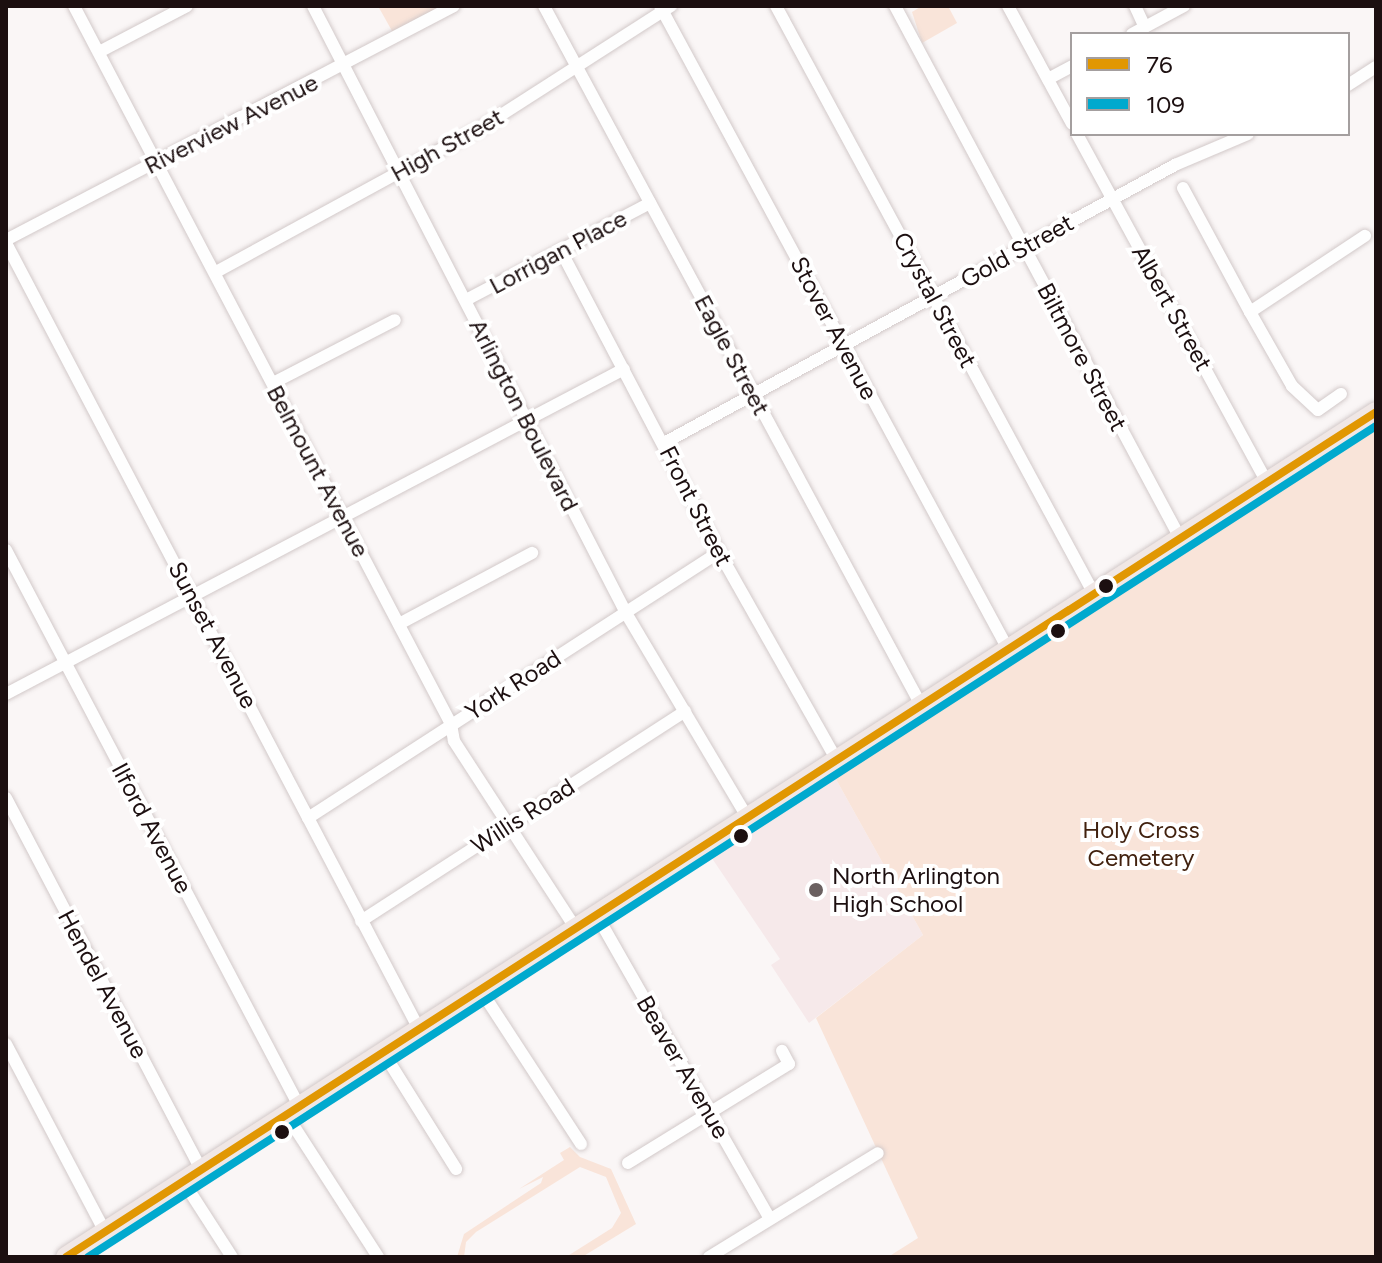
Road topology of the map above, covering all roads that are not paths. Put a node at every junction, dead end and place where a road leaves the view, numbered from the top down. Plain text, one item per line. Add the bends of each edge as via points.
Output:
1 (74, 6) edge
2 (187, 6) edge
3 (313, 6) edge
4 (454, 6) edge
5 (544, 6) edge
6 (776, 6) edge
7 (895, 6) edge
8 (1008, 6) edge
9 (1135, 6) edge
10 (1184, 6) edge
11 (665, 8) edge
12 (1145, 27) junction
13 (1136, 32) edge
14 (99, 52) junction
15 (576, 65) junction
16 (344, 66) junction
17 (1070, 67) edge
18 (1376, 67) edge
19 (1048, 79) junction
20 (1350, 84) edge
21 (1070, 120) edge
22 (1078, 136) edge
23 (1244, 136) edge
24 (158, 163) junction
25 (398, 172) junction
26 (1183, 188) dead end
27 (1113, 199) junction
28 (650, 203) junction
29 (1365, 236) dead end
30 (6, 242) edge
31 (1024, 248) junction
32 (561, 251) junction
33 (216, 272) junction
34 (933, 297) junction
35 (466, 300) junction
36 (1250, 312) junction
37 (395, 320) dead end
38 (843, 345) junction
39 (624, 369) junction
40 (273, 383) junction
41 (754, 394) junction
42 (1341, 394) dead end
43 (1376, 412) edge
44 (527, 421) junction
45 (664, 443) junction
46 (1267, 482) junction
47 (341, 516) junction
48 (1180, 538) junction
49 (6, 550) edge
50 (719, 552) junction
51 (532, 553) dead end
52 (1094, 594) junction
53 (192, 595) junction
54 (626, 613) junction
55 (399, 624) junction
56 (1008, 649) junction
57 (65, 662) junction
58 (6, 694) edge
59 (921, 705) junction
60 (685, 711) junction
61 (451, 724) junction
62 (836, 759) junction
63 (6, 798) edge
64 (747, 817) junction
65 (308, 818) junction
66 (509, 825) junction
67 (596, 914) junction
68 (361, 921) junction
69 (575, 927) junction
70 (480, 989) junction
71 (419, 1029) junction
72 (6, 1044) edge
73 (782, 1051) dead end
74 (383, 1052) junction
75 (292, 1110) junction
76 (710, 1114) junction
77 (581, 1144) dead end
78 (878, 1153) dead end
79 (628, 1163) dead end
80 (456, 1169) dead end
81 (192, 1175) junction
82 (770, 1219) junction
83 (105, 1232) junction
84 (69, 1256) edge
85 (232, 1257) edge
86 (378, 1257) edge
87 (709, 1257) edge

1 - 14 street, Belmount Avenue
2 - 14 street
3 - 16 street, Arlington Boulevard
4 - 16 street, Riverview Avenue
5 - 15 street, Eagle Street
6 - 34 street, Crystal Street
7 - 31 street, Biltmore Street
8 - 19 street
9 - 12 street
10 - 12 street
11 - 15 street, High Street
11 - 38 street, Stover Avenue
12 - 13 street
14 - 24 street, Belmount Avenue
15 - 25 street, High Street via 487,124
15 - 28 street, Eagle Street
16 - 24 street, Riverview Avenue
16 - 25 street, Arlington Boulevard
17 - 19 street
18 - 20 street
19 - 21 street
22 - 27 street, Albert Street
23 - 27 street, Gold Street
24 - 30 street, Riverview Avenue
24 - 33 street, Belmount Avenue
25 - 33 street, High Street
25 - 35 street, Arlington Boulevard
26 - 36 street
27 - 31 street, Gold Street
27 - 46 street, Albert Street
28 - 32 street, Lorrigan Place
28 - 41 street, Eagle Street
29 - 36 street
30 - 53 street, Sunset Avenue
31 - 34 street, Gold Street
31 - 48 street, Biltmore Street
32 - 35 street, Lorrigan Place
32 - 39 street, Front Street
33 - 40 street, Belmount Avenue
34 - 38 street, Gold Street
34 - 52 street, Crystal Street
35 - 44 street, Arlington Boulevard
36 - 42 street via 1292,386 1318,410
37 - 40 street
38 - 41 street, Gold Street
38 - 56 street, Stover Avenue
39 - 44 street
39 - 45 street, Front Street
40 - 47 street, Belmount Avenue
41 - 45 street, Gold Street
41 - 59 street, Eagle Street
43 - 46 main road
44 - 47 street
44 - 54 street, Arlington Boulevard
45 - 50 street, Front Street
46 - 48 main road
47 - 53 street
47 - 55 street, Belmount Avenue
48 - 52 main road
49 - 57 street, Ilford Avenue
50 - 54 street, York Road
50 - 62 street, Front Street
51 - 55 street
52 - 56 main road
53 - 57 street
53 - 65 street, Sunset Avenue
54 - 60 street, Arlington Boulevard
54 - 61 street, York Road
55 - 61 street, Belmount Avenue
56 - 59 main road
57 - 58 street
57 - 75 street, Ilford Avenue
59 - 62 main road
60 - 64 street, Arlington Boulevard
60 - 66 street, Willis Road
61 - 65 street, York Road
61 - 66 street, Belmount Avenue via 454,741
62 - 64 main road
63 - 81 street, Hendel Avenue
64 - 67 main road
65 - 68 street, Sunset Avenue
66 - 68 street, Willis Road
66 - 69 street, Belmount Avenue
67 - 69 main road
67 - 76 street, Beaver Avenue
68 - 71 street, Sunset Avenue
69 - 70 main road
70 - 71 main road
70 - 77 street
71 - 74 main road
72 - 83 street
73 - 76 street via 789,1064
74 - 75 main road
74 - 80 street
75 - 81 main road
75 - 86 street, Ilford Avenue
76 - 79 street
76 - 82 street, Beaver Avenue
78 - 82 street
81 - 83 main road
81 - 85 street, Hendel Avenue
82 - 87 street
83 - 84 main road

